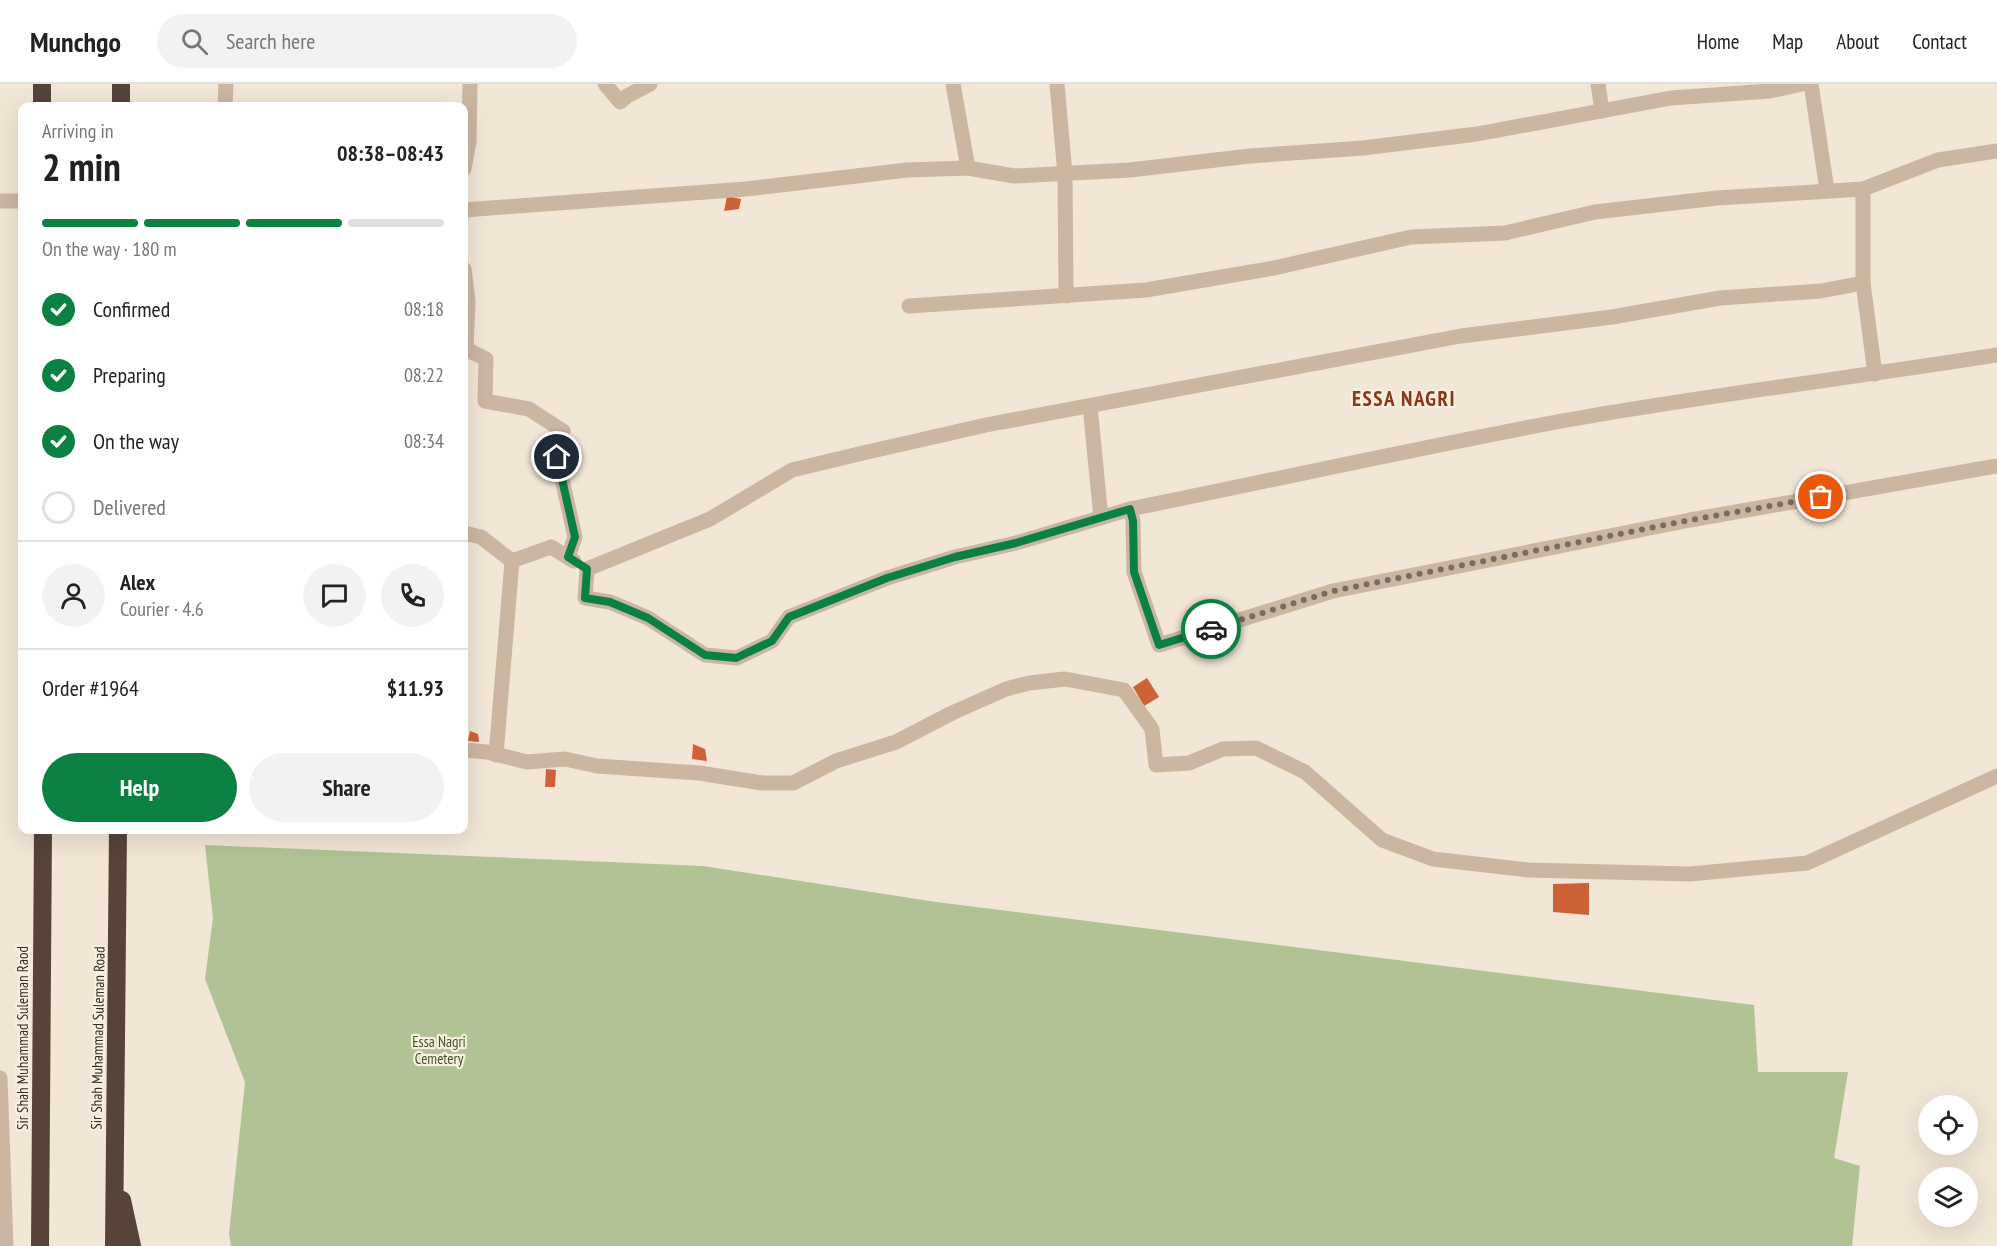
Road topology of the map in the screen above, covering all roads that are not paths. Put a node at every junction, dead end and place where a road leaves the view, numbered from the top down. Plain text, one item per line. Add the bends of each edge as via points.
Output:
1 (42, 84) edge
2 (121, 84) edge
3 (226, 84) edge
4 (470, 84) edge
5 (605, 84) edge
6 (650, 84) edge
7 (953, 84) edge
8 (1057, 84) edge
9 (1598, 84) edge
10 (1802, 84) edge
11 (1811, 84) edge
12 (42, 102) edge
13 (121, 102) edge
14 (225, 102) edge
15 (1602, 111) junction
16 (468, 147) edge
17 (1997, 151) edge
18 (968, 168) junction
19 (1065, 174) junction
20 (1863, 189) junction
21 (1827, 190) junction
22 (0, 201) edge
23 (18, 201) edge
24 (468, 210) edge
25 (1863, 283) junction
26 (1066, 296) junction
27 (909, 306) dead end
28 (468, 350) edge
29 (1997, 355) edge
30 (1875, 374) junction
31 (1090, 406) junction
32 (1997, 466) edge
33 (1130, 509) junction
34 (1101, 518) junction
35 (468, 534) edge
36 (568, 557) junction
37 (512, 561) junction
38 (587, 569) junction
39 (468, 751) edge
40 (496, 755) junction
41 (1997, 776) edge
42 (43, 834) edge
43 (118, 834) edge
44 (0, 1078) edge
45 (115, 1169) junction
46 (6, 1246) edge
47 (40, 1246) edge
48 (114, 1246) edge
49 (132, 1246) edge

1 - 12 highway
2 - 13 highway
3 - 14 street
4 - 16 street
5 - 6 street via 620,102
7 - 18 street
8 - 19 street
9 - 15 street
10 - 15 street via 1770,91 1671,98
11 - 21 street
15 - 19 street via 1477,134 1363,148
17 - 20 street via 1938,160
18 - 19 street via 1014,176
18 - 24 street via 907,170 746,189
19 - 26 street
20 - 21 street
20 - 25 street
21 - 26 street via 1596,212 1505,233 1410,237 1274,268 1157,288
22 - 23 street
25 - 30 street
25 - 31 street via 1821,291 1720,298 1612,317 1461,336
26 - 27 street
28 - 36 street via 486,359 485,401 529,410 563,431 557,457 575,537
29 - 30 street
30 - 33 street via 1561,422
31 - 34 street
31 - 38 street via 986,425 792,470 710,519
32 - 33 street via 1690,520 1333,591 1159,645 1134,572
33 - 34 street
34 - 38 street via 887,578 789,617 772,641 736,658 705,655 648,618 610,602 585,598
35 - 37 street via 481,537
36 - 37 street via 551,547
36 - 38 street
37 - 40 street
39 - 40 street
40 - 41 street via 527,762 565,759 597,766 793,783 836,761 896,742 1006,689 1065,679 1124,690 1152,729 1156,765 1189,763 1223,749 1256,748 1305,772 1382,840 1433,859 1528,870 1690,874 1807,863
42 - 47 highway, Sir Shah Muhammad Suleman Raod
43 - 45 highway, Sir Shah Muhammad Suleman Road
44 - 46 street
45 - 48 highway, Sir Shah Muhammad Suleman Road
45 - 49 highway

